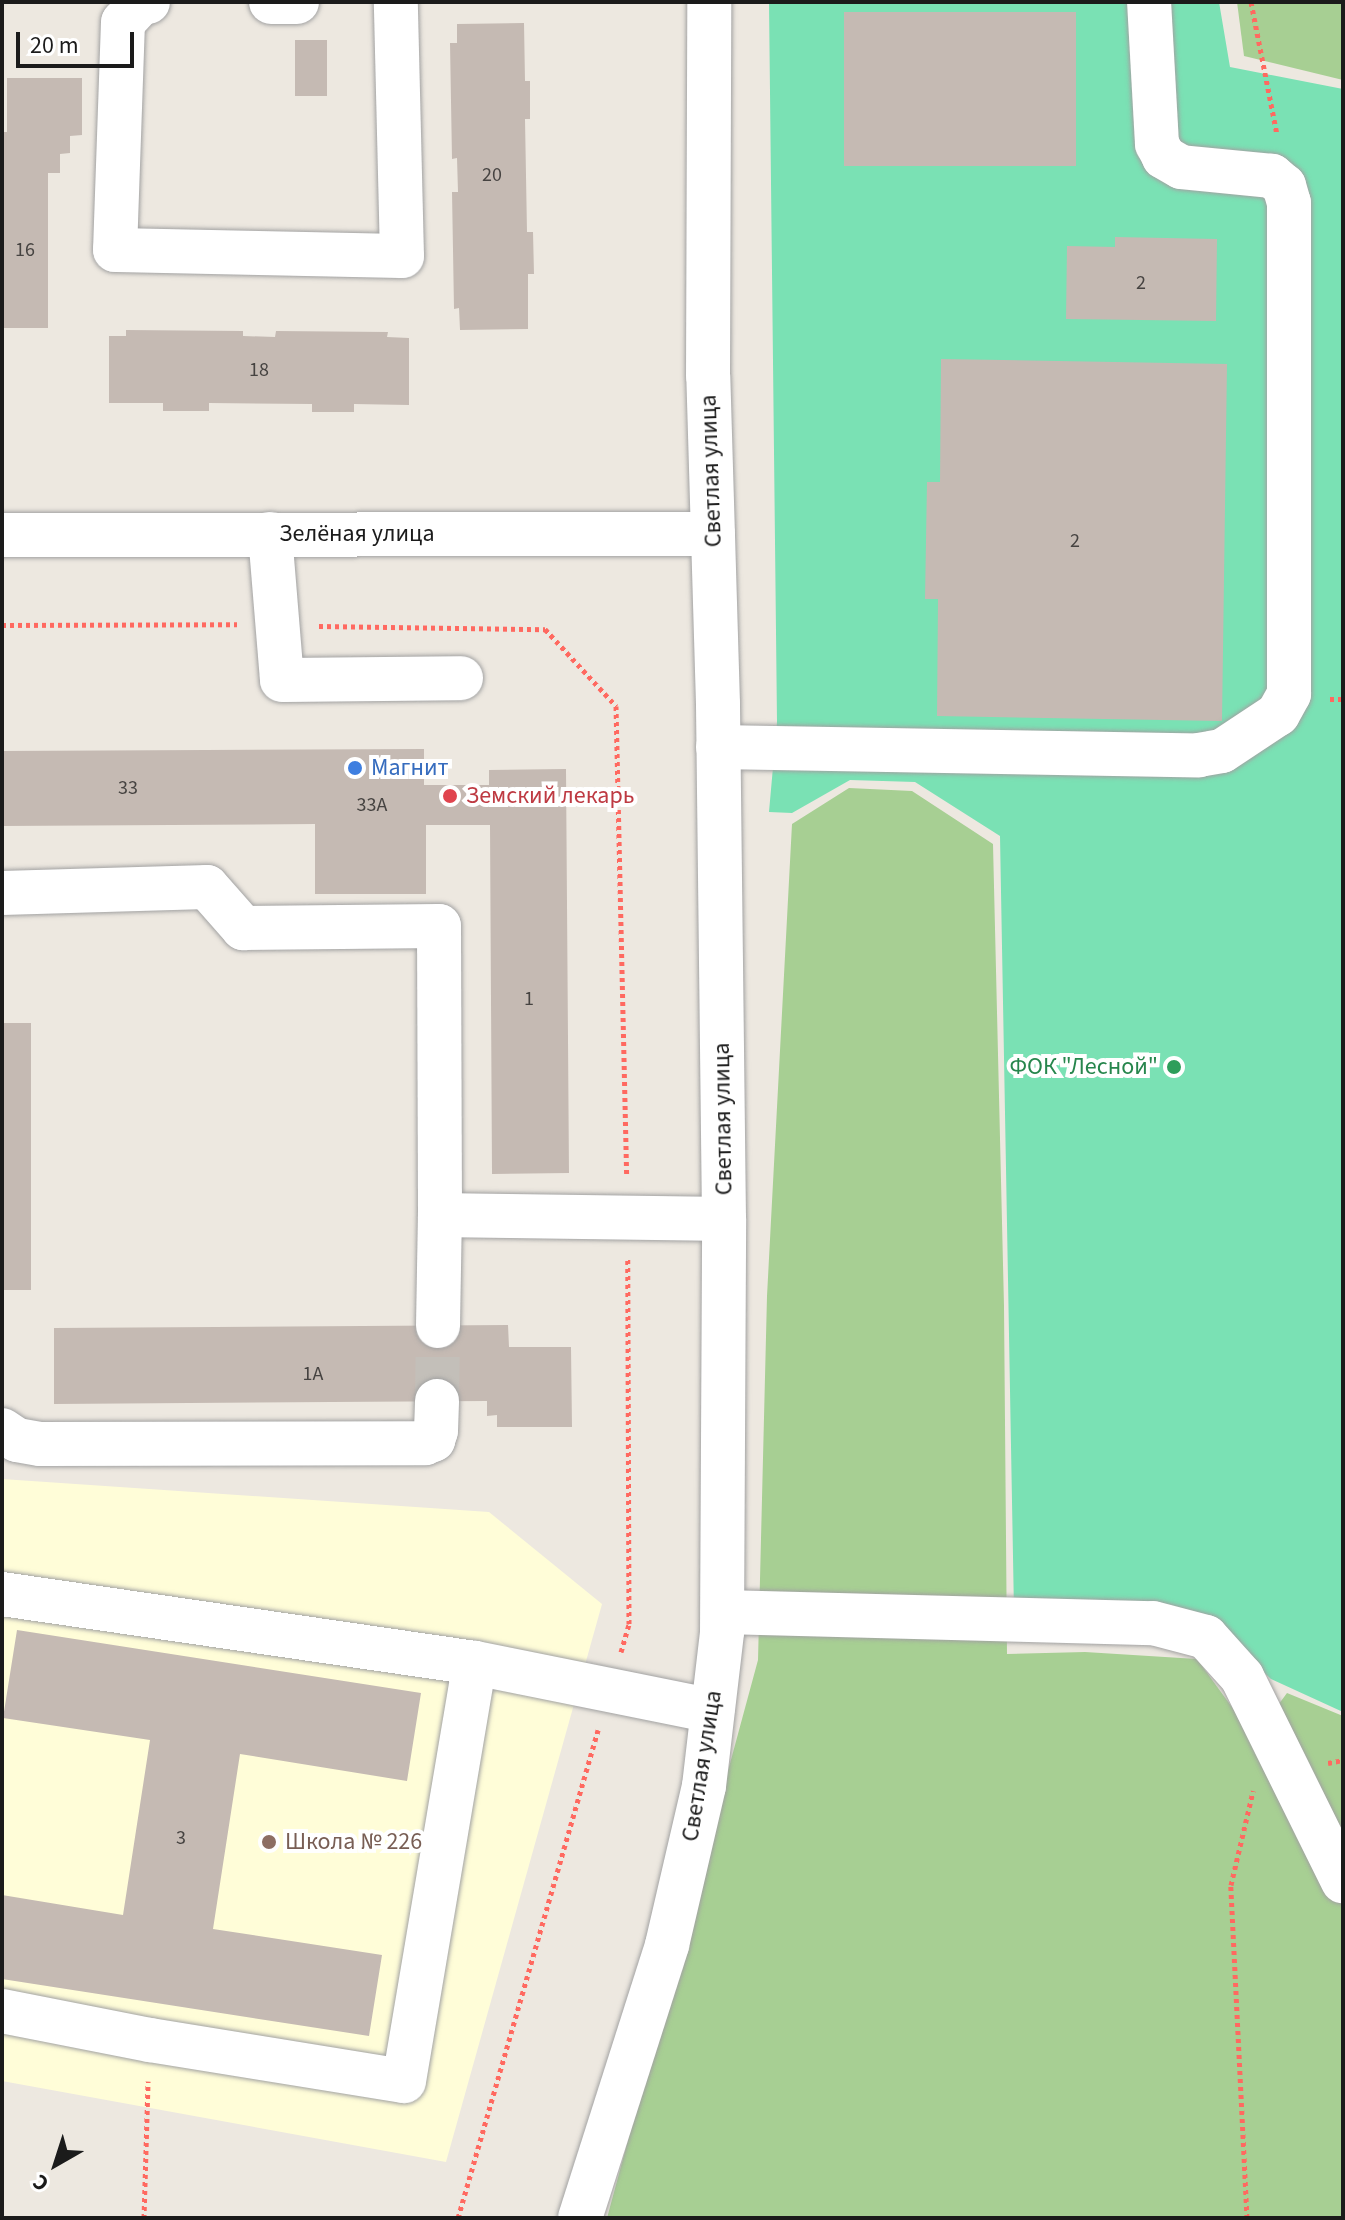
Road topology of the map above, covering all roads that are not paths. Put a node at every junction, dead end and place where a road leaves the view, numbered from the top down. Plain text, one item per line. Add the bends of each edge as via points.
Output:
1 (148, 2) edge
2 (271, 2) edge
3 (297, 2) edge
4 (396, 2) edge
5 (709, 2) edge
6 (1149, 2) edge
7 (270, 534) junction
8 (713, 534) junction
9 (2, 535) edge
10 (461, 678) dead end
11 (718, 747) junction
12 (2, 893) edge
13 (440, 1215) junction
14 (724, 1219) junction
15 (438, 1326) tunnel mouth
16 (437, 1401) tunnel mouth
17 (2, 1430) edge
18 (2, 1594) edge
19 (723, 1612) junction
20 (475, 1663) junction
21 (712, 1711) junction
22 (1343, 1881) edge
23 (2, 2011) edge
24 (580, 2218) edge

1 - 4 street via 123,22 115,250 402,256
2 - 3 street
5 - 8 street, Светлая улица
6 - 11 street via 1157,144 1164,157 1181,167 1272,176 1284,186 1289,203 1289,694 1278,714 1222,751 1199,755
7 - 8 street, Зелёная улица
7 - 9 street, Зелёная улица
7 - 10 street via 282,680
8 - 11 street, Светлая улица
11 - 14 street, Светлая улица
12 - 13 street via 207,887 243,928 439,926
13 - 14 street
13 - 15 street
14 - 19 street, Светлая улица
16 - 17 street via 436,1431 425,1443 40,1444 17,1440
18 - 20 street
19 - 21 street, Светлая улица
19 - 22 street via 1153,1623 1206,1637 1242,1677
20 - 21 street
20 - 23 street via 404,2081
21 - 24 street, Светлая улица via 704,1786 667,1945

